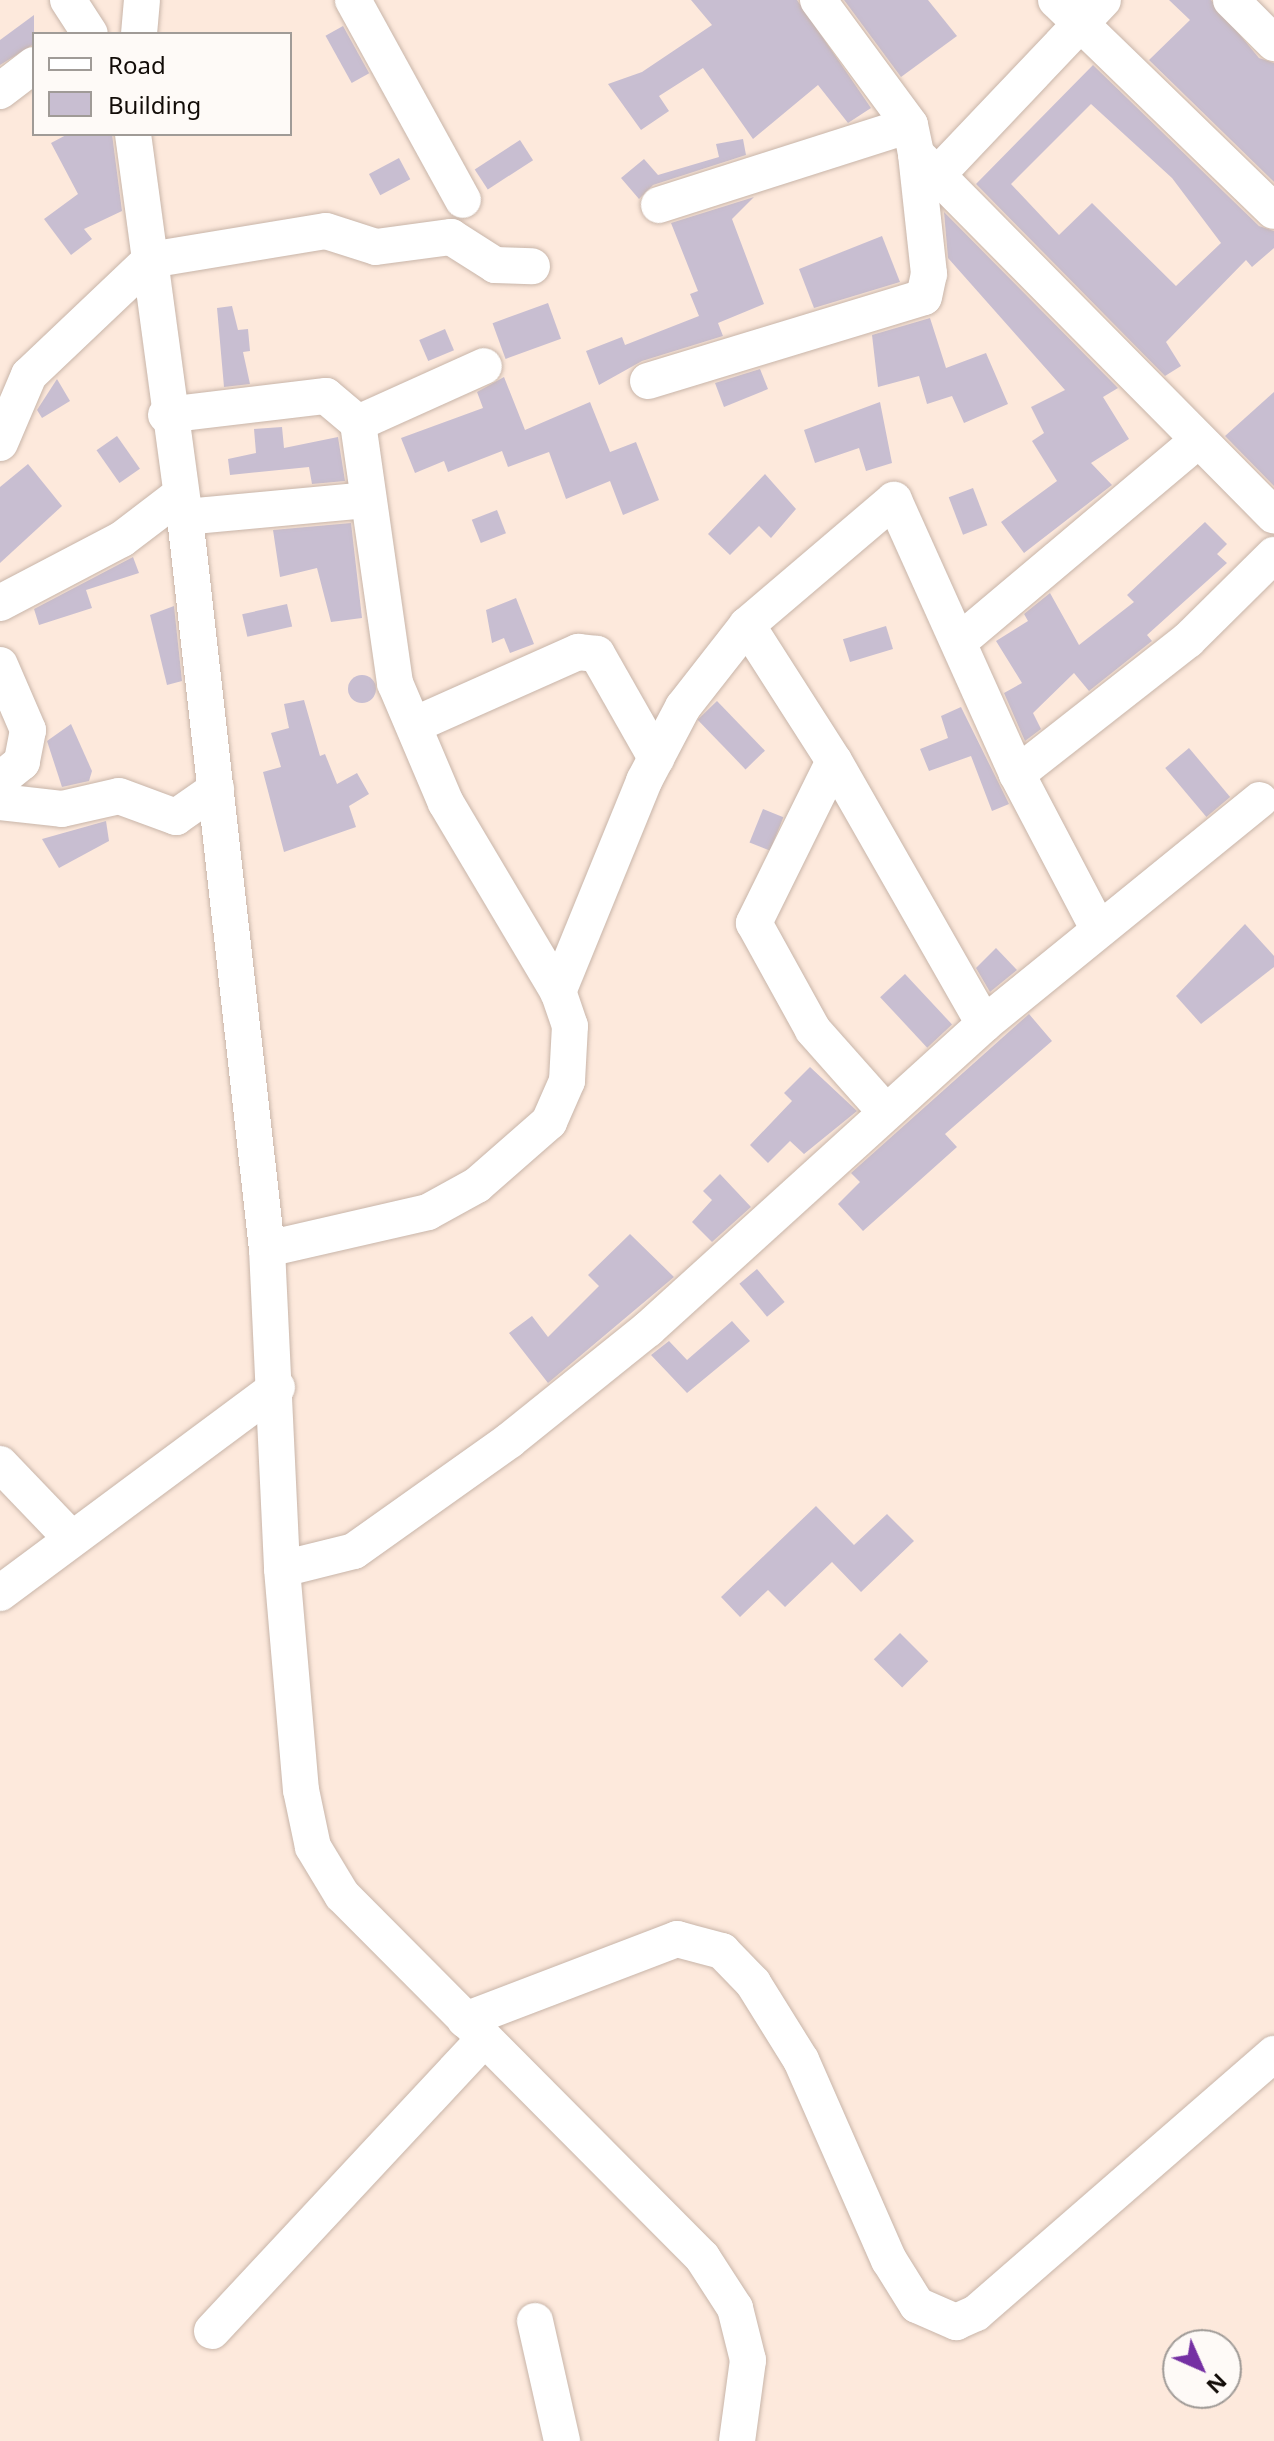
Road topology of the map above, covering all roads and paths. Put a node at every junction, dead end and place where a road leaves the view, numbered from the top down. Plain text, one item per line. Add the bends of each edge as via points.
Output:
1 (142, 0) edge
2 (353, 0) edge
3 (818, 0) edge
4 (1231, 0) edge
5 (1079, 8) edge
6 (139, 32) edge
7 (1274, 43) edge
8 (32, 67) edge
9 (0, 91) edge
10 (133, 136) edge
11 (921, 151) junction
12 (463, 200) dead end
13 (659, 205) dead end
14 (1274, 211) edge
15 (150, 260) junction
16 (532, 266) dead end
17 (484, 366) dead end
18 (648, 381) dead end
19 (166, 415) junction
20 (358, 423) junction
21 (1197, 441) junction
22 (0, 443) edge
23 (367, 500) junction
24 (183, 505) junction
25 (1274, 516) edge
26 (1274, 555) edge
27 (0, 603) edge
28 (747, 625) junction
29 (961, 640) junction
30 (0, 665) edge
31 (414, 725) junction
32 (656, 758) junction
33 (834, 761) junction
34 (1017, 774) junction
35 (0, 780) edge
36 (216, 789) junction
37 (1260, 800) dead end
38 (0, 802) edge
39 (1098, 928) junction
40 (558, 992) junction
41 (984, 1024) junction
42 (884, 1110) junction
43 (267, 1249) junction
44 (277, 1387) junction
45 (0, 1464) edge
46 (70, 1537) junction
47 (282, 1569) junction
48 (0, 1593) edge
49 (474, 2030) junction
50 (1274, 2054) edge
51 (535, 2321) dead end
52 (212, 2331) dead end
53 (562, 2441) edge
54 (737, 2441) edge

1 - 6 street
2 - 12 street
3 - 11 street
4 - 7 street
5 - 11 street
5 - 14 street
8 - 9 street
10 - 15 street
11 - 13 street
11 - 18 street via 929,274 924,297
11 - 21 street
15 - 16 street via 326,231 376,247 451,237 495,265
15 - 19 street
15 - 22 street via 29,375
17 - 20 street
19 - 20 street via 326,396
19 - 24 street
20 - 23 street
21 - 25 street
21 - 29 street
23 - 24 street
23 - 31 street via 395,683
24 - 27 street
24 - 36 street
26 - 34 street via 1188,640
28 - 29 street via 894,500
28 - 32 street via 683,707
28 - 33 street
29 - 34 street
30 - 35 street via 28,730 22,762
31 - 32 street via 578,652 597,654
31 - 40 street via 446,803
32 - 40 street
33 - 41 street
33 - 42 street via 754,923 813,1030
34 - 39 street
36 - 38 street via 176,817 119,796 62,809
36 - 43 street
37 - 39 street
39 - 41 street
40 - 43 street via 570,1026 567,1081 549,1122 519,1151 428,1212
41 - 42 street
42 - 47 street via 648,1329 510,1440 354,1551
43 - 44 street
44 - 46 street
44 - 47 street
45 - 46 street
46 - 48 street
47 - 49 street via 301,1790 313,1847 342,1895
49 - 50 street via 677,1939 722,1951 753,1983 801,2060 889,2260 917,2305 956,2322 976,2313
49 - 52 street
49 - 54 street via 702,2257 735,2308 748,2360
51 - 53 street

